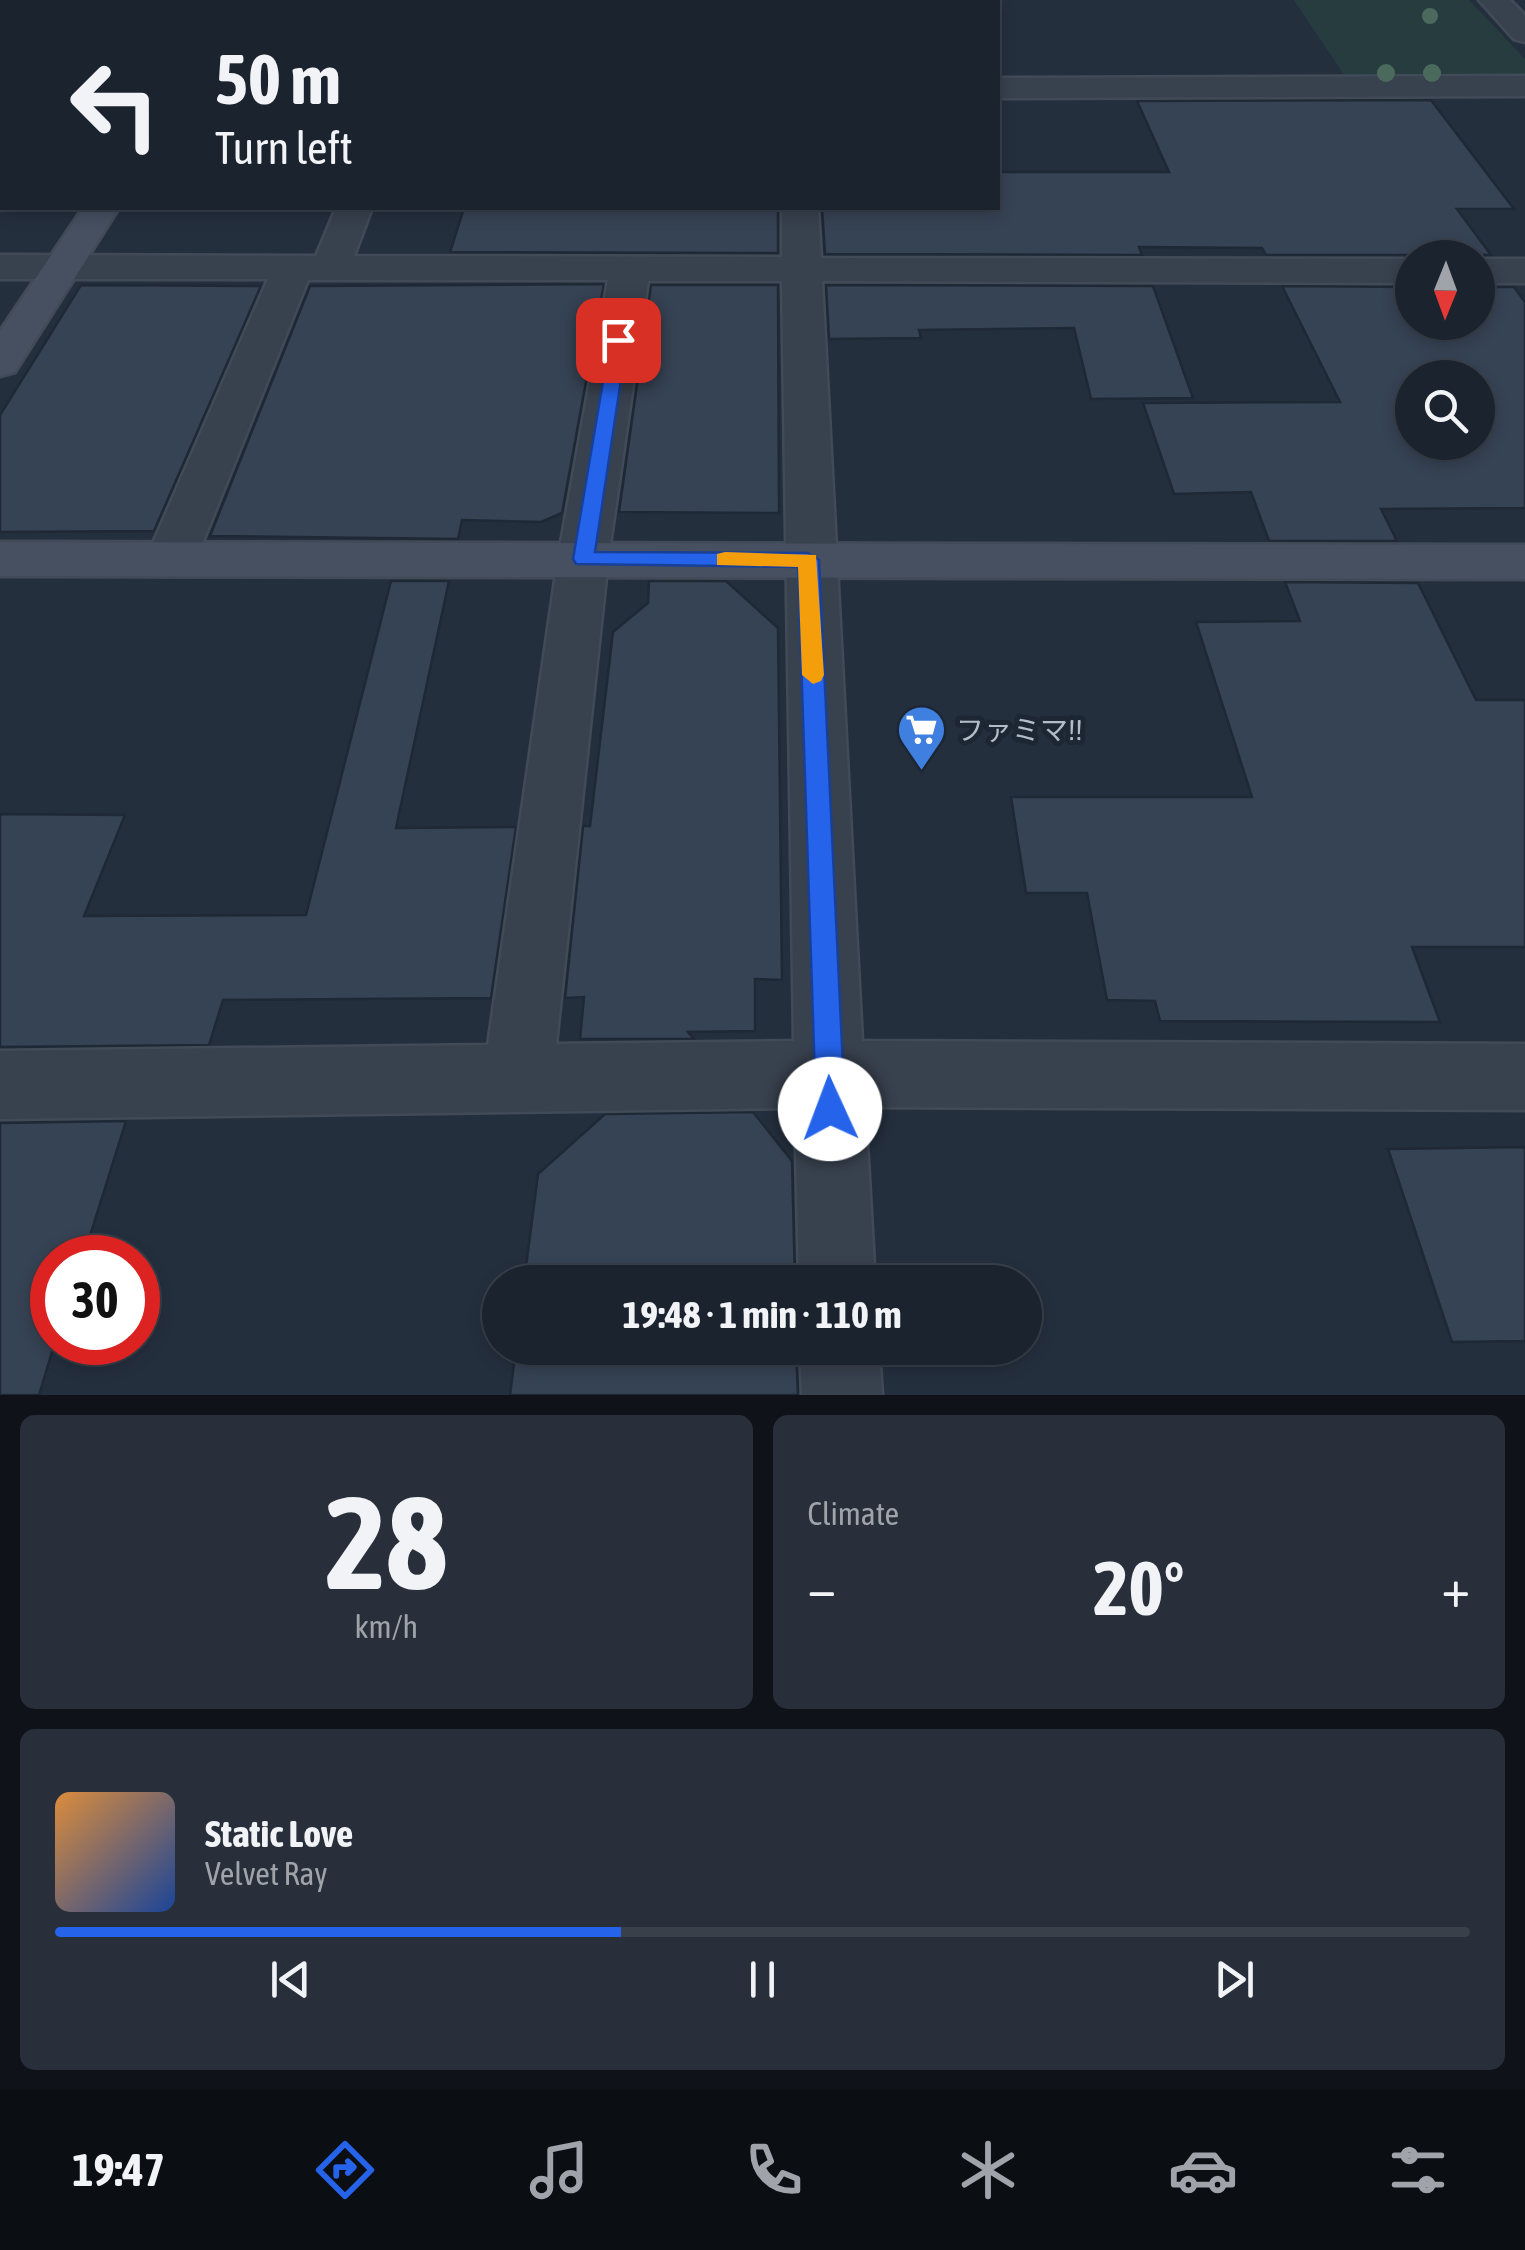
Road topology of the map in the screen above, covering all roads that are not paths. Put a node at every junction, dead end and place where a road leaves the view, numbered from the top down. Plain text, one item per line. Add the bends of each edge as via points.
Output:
1 (1494, 0) edge
2 (1525, 33) edge
3 (1525, 86) edge
4 (1000, 88) edge
5 (100, 210) edge
6 (353, 210) edge
7 (800, 210) edge
8 (313, 265) junction
9 (0, 267) edge
10 (62, 267) junction
11 (630, 267) junction
12 (802, 269) junction
13 (1395, 271) edge
14 (1495, 271) edge
15 (1525, 271) edge
16 (0, 364) edge
17 (0, 559) edge
18 (171, 559) junction
19 (584, 559) junction
20 (808, 560) junction
21 (1525, 562) edge
22 (829, 1074) junction
23 (1525, 1077) edge
24 (518, 1078) junction
25 (0, 1085) edge
26 (836, 1265) edge
27 (841, 1365) edge
28 (842, 1395) edge

1 - 2 street
3 - 4 street
5 - 10 street
6 - 8 street
7 - 12 street
8 - 10 street
8 - 11 street
8 - 18 street
9 - 10 street
10 - 16 street
11 - 12 street
11 - 19 street
12 - 13 street
12 - 20 street
14 - 15 street
17 - 18 street
18 - 19 street
19 - 20 street
19 - 24 street
20 - 21 street
20 - 22 street
22 - 23 street
22 - 24 street
22 - 26 street
24 - 25 street
27 - 28 street

